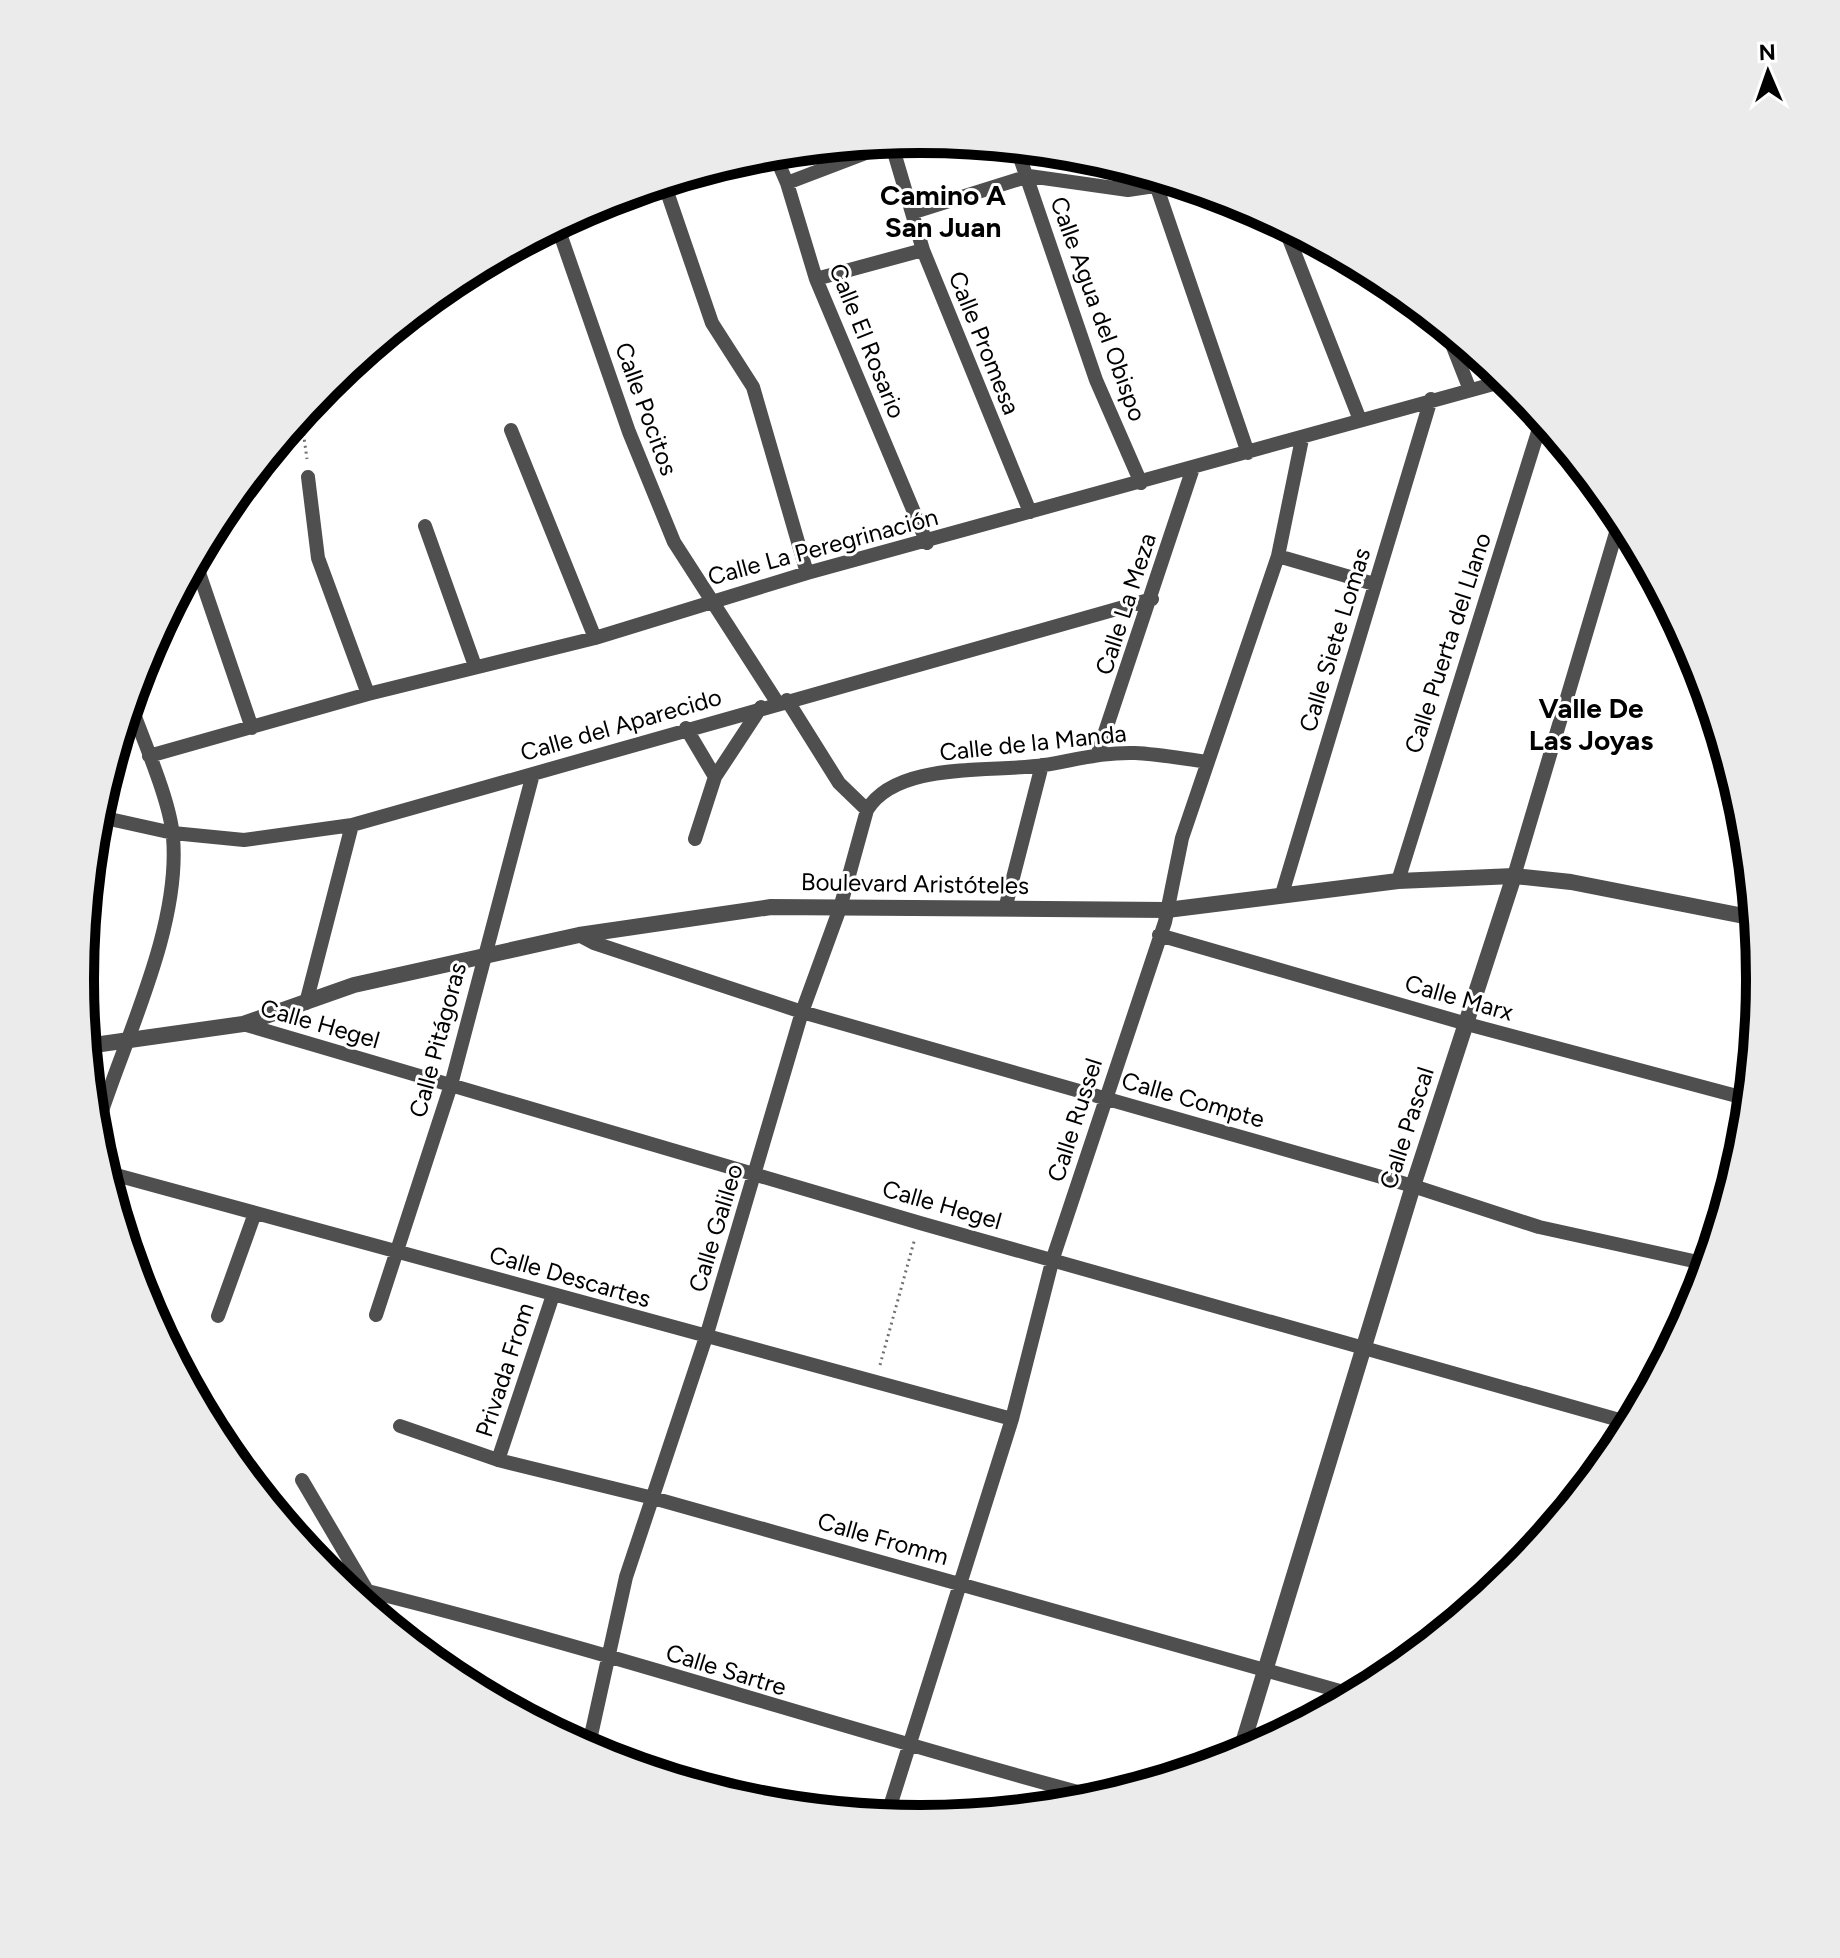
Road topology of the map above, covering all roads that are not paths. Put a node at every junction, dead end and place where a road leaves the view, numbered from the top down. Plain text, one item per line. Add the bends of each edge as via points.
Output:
1 (896, 154) edge
2 (856, 156) edge
3 (1022, 159) edge
4 (779, 166) edge
5 (1029, 176) junction
6 (787, 183) junction
7 (1140, 183) edge
8 (1157, 188) edge
9 (667, 193) edge
10 (914, 212) junction
11 (561, 235) edge
12 (1290, 241) edge
13 (923, 250) junction
14 (816, 279) junction
15 (1454, 349) edge
16 (1492, 384) edge
17 (1470, 390) junction
18 (1431, 399) junction
19 (1360, 420) junction
20 (511, 430) dead end
21 (1538, 431) edge
22 (1302, 439) junction
23 (1248, 453) junction
24 (1193, 468) junction
25 (308, 477) road end
26 (1141, 483) junction
27 (1030, 512) junction
28 (425, 526) dead end
29 (1616, 534) edge
30 (927, 543) junction
31 (1278, 556) junction
32 (807, 573) junction
33 (200, 575) edge
34 (1374, 584) junction
35 (1152, 599) junction
36 (712, 600) junction
37 (595, 638) junction
38 (475, 666) junction
39 (368, 694) junction
40 (782, 701) junction
41 (761, 707) junction
42 (136, 720) edge
43 (252, 728) junction
44 (686, 728) junction
45 (1098, 753) junction
46 (149, 756) junction
47 (1208, 762) junction
48 (1042, 765) junction
49 (533, 774) junction
50 (715, 777) junction
51 (867, 810) junction
52 (110, 819) edge
53 (352, 825) junction
54 (173, 833) junction
55 (695, 839) dead end
56 (1514, 876) junction
57 (1398, 881) junction
58 (1282, 894) junction
59 (840, 908) junction
60 (1005, 909) junction
61 (1167, 910) junction
62 (1743, 916) edge
63 (579, 935) junction
64 (1159, 935) junction
65 (484, 955) junction
66 (306, 1003) junction
67 (802, 1012) junction
68 (243, 1024) junction
69 (1467, 1024) junction
70 (124, 1043) junction
71 (97, 1045) edge
72 (451, 1085) junction
73 (1737, 1096) edge
74 (1105, 1097) junction
75 (104, 1104) edge
76 (756, 1173) junction
77 (118, 1176) edge
78 (1413, 1186) junction
79 (255, 1213) junction
80 (399, 1251) junction
81 (1053, 1258) junction
82 (1696, 1262) edge
83 (553, 1295) junction
84 (376, 1315) dead end
85 (218, 1316) dead end
86 (706, 1337) junction
87 (1362, 1348) junction
88 (1012, 1419) junction
89 (1618, 1420) edge
90 (400, 1426) dead end
91 (498, 1460) junction
92 (302, 1480) dead end
93 (653, 1498) junction
94 (962, 1584) junction
95 (364, 1590) edge
96 (369, 1591) junction
97 (373, 1598) edge
98 (609, 1658) junction
99 (1266, 1673) junction
100 (1338, 1691) edge
101 (591, 1736) edge
102 (1245, 1738) edge
103 (908, 1747) junction
104 (1072, 1791) edge
105 (891, 1804) edge

1 - 10 street, Calle Promesa
2 - 6 street
3 - 5 street, Calle Agua del Obispo
4 - 6 street, Calle El Rosario
5 - 7 street via 1102,188
5 - 10 street
5 - 26 street, Calle Agua del Obispo via 1096,380
6 - 14 street, Calle El Rosario
8 - 23 street
9 - 32 street via 712,323 753,387
10 - 13 street, Calle Promesa
11 - 36 street, Calle Pocitos via 645,474 674,542
12 - 19 street
13 - 14 street
13 - 27 street, Calle Promesa
14 - 30 street, Calle El Rosario
15 - 17 street
16 - 17 street, Calle La Peregrinación
17 - 18 street, Calle La Peregrinación
18 - 19 street, Calle La Peregrinación
18 - 34 street, Calle Siete Lomas
19 - 22 street, Calle La Peregrinación
20 - 37 street
21 - 57 street, Calle Puerta del Llano
22 - 23 street, Calle La Peregrinación
22 - 31 street, Calle Russel
23 - 24 street, Calle La Peregrinación
24 - 26 street, Calle La Peregrinación
24 - 35 street, Calle La Meza
25 - 39 street via 318,558
26 - 27 street, Calle La Peregrinación
27 - 30 street, Calle La Peregrinación
28 - 38 street
29 - 56 street, Calle Pascal
30 - 32 street, Calle La Peregrinación
31 - 34 street
31 - 47 street, Calle Russel
32 - 36 street, Calle La Peregrinación
33 - 43 street
34 - 58 street, Calle Siete Lomas
35 - 40 street, Calle del Aparecido
35 - 45 street, Calle La Meza
36 - 37 street, Calle La Peregrinación
36 - 40 street
37 - 38 street, Calle La Peregrinación
38 - 39 street, Calle La Peregrinación
39 - 43 street, Calle La Peregrinación
40 - 41 street, Calle del Aparecido
40 - 51 street via 839,783
41 - 44 street, Calle del Aparecido
41 - 50 street
42 - 46 street
43 - 46 street, Calle La Peregrinación
44 - 49 street, Calle del Aparecido
44 - 50 street
45 - 47 street, Calle de la Manda
45 - 48 street, Calle de la Manda
46 - 54 street
47 - 61 street, Calle Russel via 1182,838
48 - 51 street, Calle de la Manda via 941,773 886,790
48 - 60 street
49 - 53 street, Calle del Aparecido
49 - 65 street, Calle Pitágoras
50 - 55 street
51 - 59 street, Calle Galileo
52 - 54 street, Calle del Aparecido
53 - 54 street, Calle del Aparecido via 244,840
53 - 66 street
54 - 70 street via 175,879 167,918
56 - 57 street, Boulevard Aristóteles
56 - 62 street, Boulevard Aristóteles via 1585,884
56 - 69 street, Calle Pascal
57 - 58 street, Boulevard Aristóteles
58 - 61 street, Boulevard Aristóteles
59 - 60 street, Boulevard Aristóteles
59 - 63 street, Boulevard Aristóteles via 771,907
59 - 67 street, Calle Galileo
60 - 61 street, Boulevard Aristóteles
61 - 64 street, Calle Russel
63 - 65 street, Boulevard Aristóteles
63 - 67 street, Calle Compte
64 - 69 street, Calle Marx
64 - 74 street, Calle Russel
65 - 66 street, Boulevard Aristóteles via 354,985
65 - 72 street, Calle Pitágoras
66 - 68 street, Boulevard Aristóteles
67 - 74 street, Calle Compte
67 - 76 street, Calle Galileo
68 - 70 street, Boulevard Aristóteles
68 - 72 street, Calle Hegel
69 - 73 street, Calle Marx
69 - 78 street, Calle Pascal
70 - 71 street, Boulevard Aristóteles
70 - 75 street
72 - 76 street, Calle Hegel
72 - 80 street, Calle Pitágoras
74 - 78 street, Calle Compte
74 - 81 street, Calle Russel
76 - 81 street, Calle Hegel
76 - 86 street, Calle Galileo
77 - 79 street, Calle Descartes
78 - 82 street, Calle Compte via 1539,1227
78 - 87 street, Calle Pascal
79 - 80 street, Calle Descartes
79 - 85 street
80 - 83 street, Calle Descartes
80 - 84 street, Calle Pitágoras
81 - 87 street, Calle Hegel
81 - 88 street, Calle Russel
83 - 86 street, Calle Descartes
83 - 91 street, Privada From
86 - 88 street, Calle Descartes
86 - 93 street, Calle Galileo
87 - 89 street, Calle Hegel
87 - 99 street, Calle Pascal
88 - 94 street, Calle Russel
90 - 91 street, Calle Fromm
91 - 93 street, Calle Fromm
92 - 96 street
93 - 94 street, Calle Fromm
93 - 98 street, Calle Galileo via 626,1577
94 - 99 street, Calle Fromm
94 - 103 street, Calle Russel
95 - 96 street, Calle Sartre
96 - 97 street
96 - 98 street, Calle Sartre via 474,1616
98 - 101 street, Calle Galileo
98 - 103 street, Calle Sartre
99 - 100 street, Calle Fromm
99 - 102 street, Calle Pascal
103 - 104 street, Calle Sartre
103 - 105 street, Calle Russel

